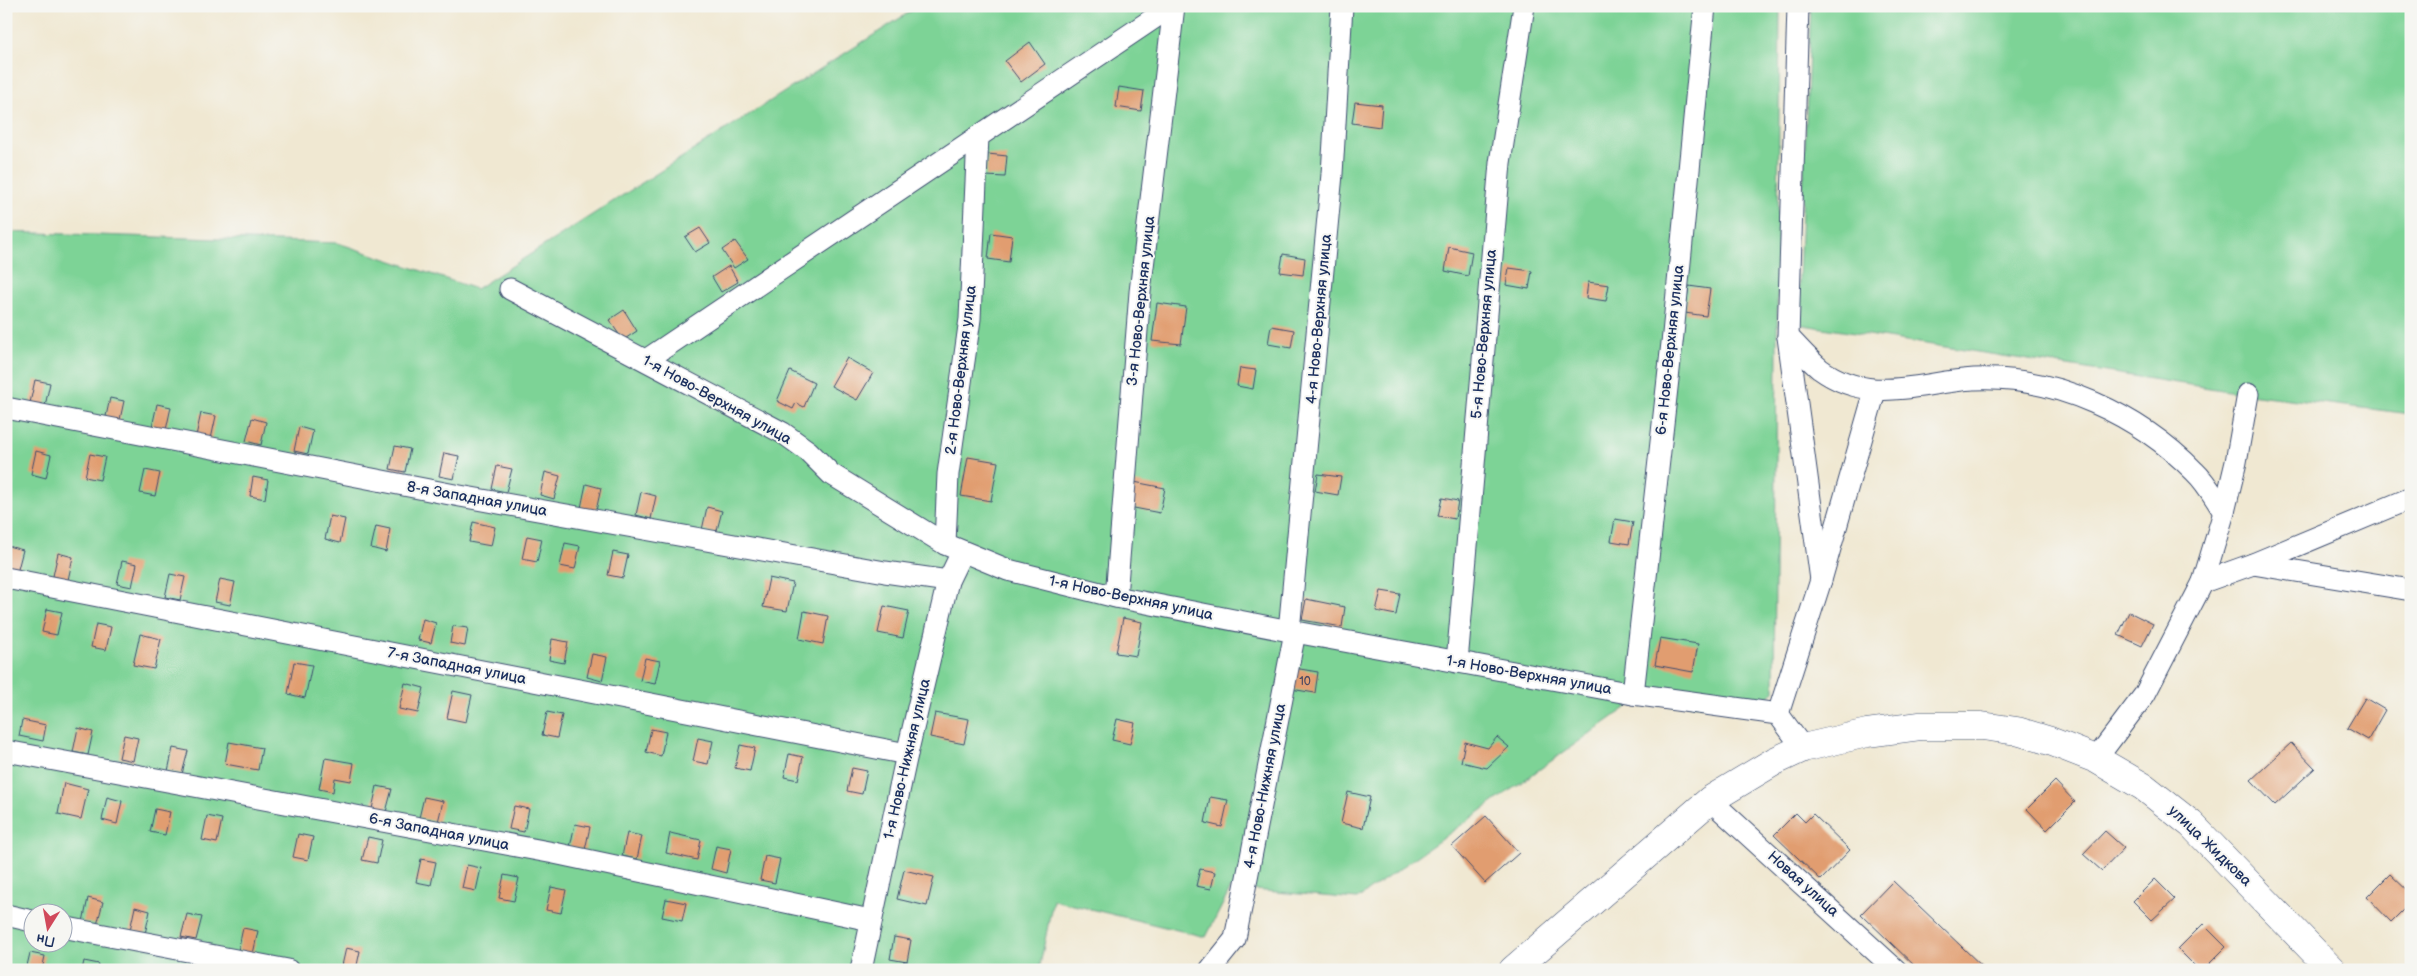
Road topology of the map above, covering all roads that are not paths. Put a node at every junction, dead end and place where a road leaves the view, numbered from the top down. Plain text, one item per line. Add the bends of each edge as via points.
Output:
1 (1173, 6) edge
2 (1342, 6) edge
3 (1524, 6) edge
4 (1705, 6) edge
5 (1798, 6) edge
6 (978, 136) junction
7 (510, 289) dead end
8 (1788, 337) junction
9 (646, 360) junction
10 (1875, 391) junction
11 (2248, 394) dead end
12 (6, 408) edge
13 (2411, 498) edge
14 (2224, 512) junction
15 (954, 548) junction
16 (2253, 564) junction
17 (6, 578) edge
18 (1822, 580) junction
19 (948, 582) junction
20 (2203, 582) junction
21 (2411, 590) edge
22 (1116, 597) junction
23 (1292, 632) junction
24 (1457, 662) junction
25 (1633, 694) junction
26 (1778, 714) junction
27 (1803, 748) junction
28 (6, 751) edge
29 (908, 754) junction
30 (2096, 759) junction
31 (1710, 800) junction
32 (6, 916) edge
33 (22, 919) edge
34 (870, 920) junction
35 (72, 929) edge
36 (1874, 961) edge
37 (288, 970) edge
38 (861, 970) edge
39 (1210, 970) edge
40 (1514, 970) edge
41 (1896, 970) edge
42 (2332, 970) edge

1 - 6 street
1 - 22 street, 3-я Ново-Верхняя улица via 1140,292
2 - 23 street, 4-я Ново-Верхняя улица via 1332,174
3 - 24 street, 5-я Ново-Верхняя улица via 1499,173
4 - 25 street, 6-я Ново-Верхняя улица
5 - 8 street
6 - 9 street
6 - 15 street, 2-я Ново-Верхняя улица via 970,319 948,474
7 - 9 street, 1-я Ново-Верхняя улица
8 - 10 street via 1821,369 1851,384
8 - 18 street
9 - 15 street, 1-я Ново-Верхняя улица via 783,433 808,451 831,474
10 - 14 street via 1975,379 2036,383 2094,402 2144,430 2196,473
10 - 18 street
11 - 14 street
12 - 19 street, 8-я Западная улица via 460,496
13 - 16 street
14 - 20 street
15 - 19 street, 1-я Ново-Нижняя улица
15 - 22 street, 1-я Ново-Верхняя улица via 1008,570
16 - 20 street
16 - 21 street
17 - 29 street, 7-я Западная улица
18 - 26 street
19 - 29 street, 1-я Ново-Нижняя улица
20 - 30 street via 2145,694
22 - 23 street, 1-я Ново-Верхняя улица
23 - 24 street, 1-я Ново-Верхняя улица
23 - 39 street, 4-я Ново-Нижняя улица via 1235,939
24 - 25 street, 1-я Ново-Верхняя улица
25 - 26 street, 1-я Ново-Верхняя улица
26 - 27 street
27 - 30 main road, улица Жидкова via 1867,733 1912,727 1982,726 2050,740
27 - 31 main road, улица Жидкова
28 - 34 street, 6-я Западная улица via 554,853
29 - 34 street, 1-я Ново-Нижняя улица
30 - 42 main road, улица Жидкова via 2144,787 2191,824
31 - 36 street, Новая улица
31 - 40 main road, улица Жидкова
32 - 33 street
34 - 38 street, 1-я Ново-Нижняя улица
35 - 37 street
36 - 41 street, Новая улица

